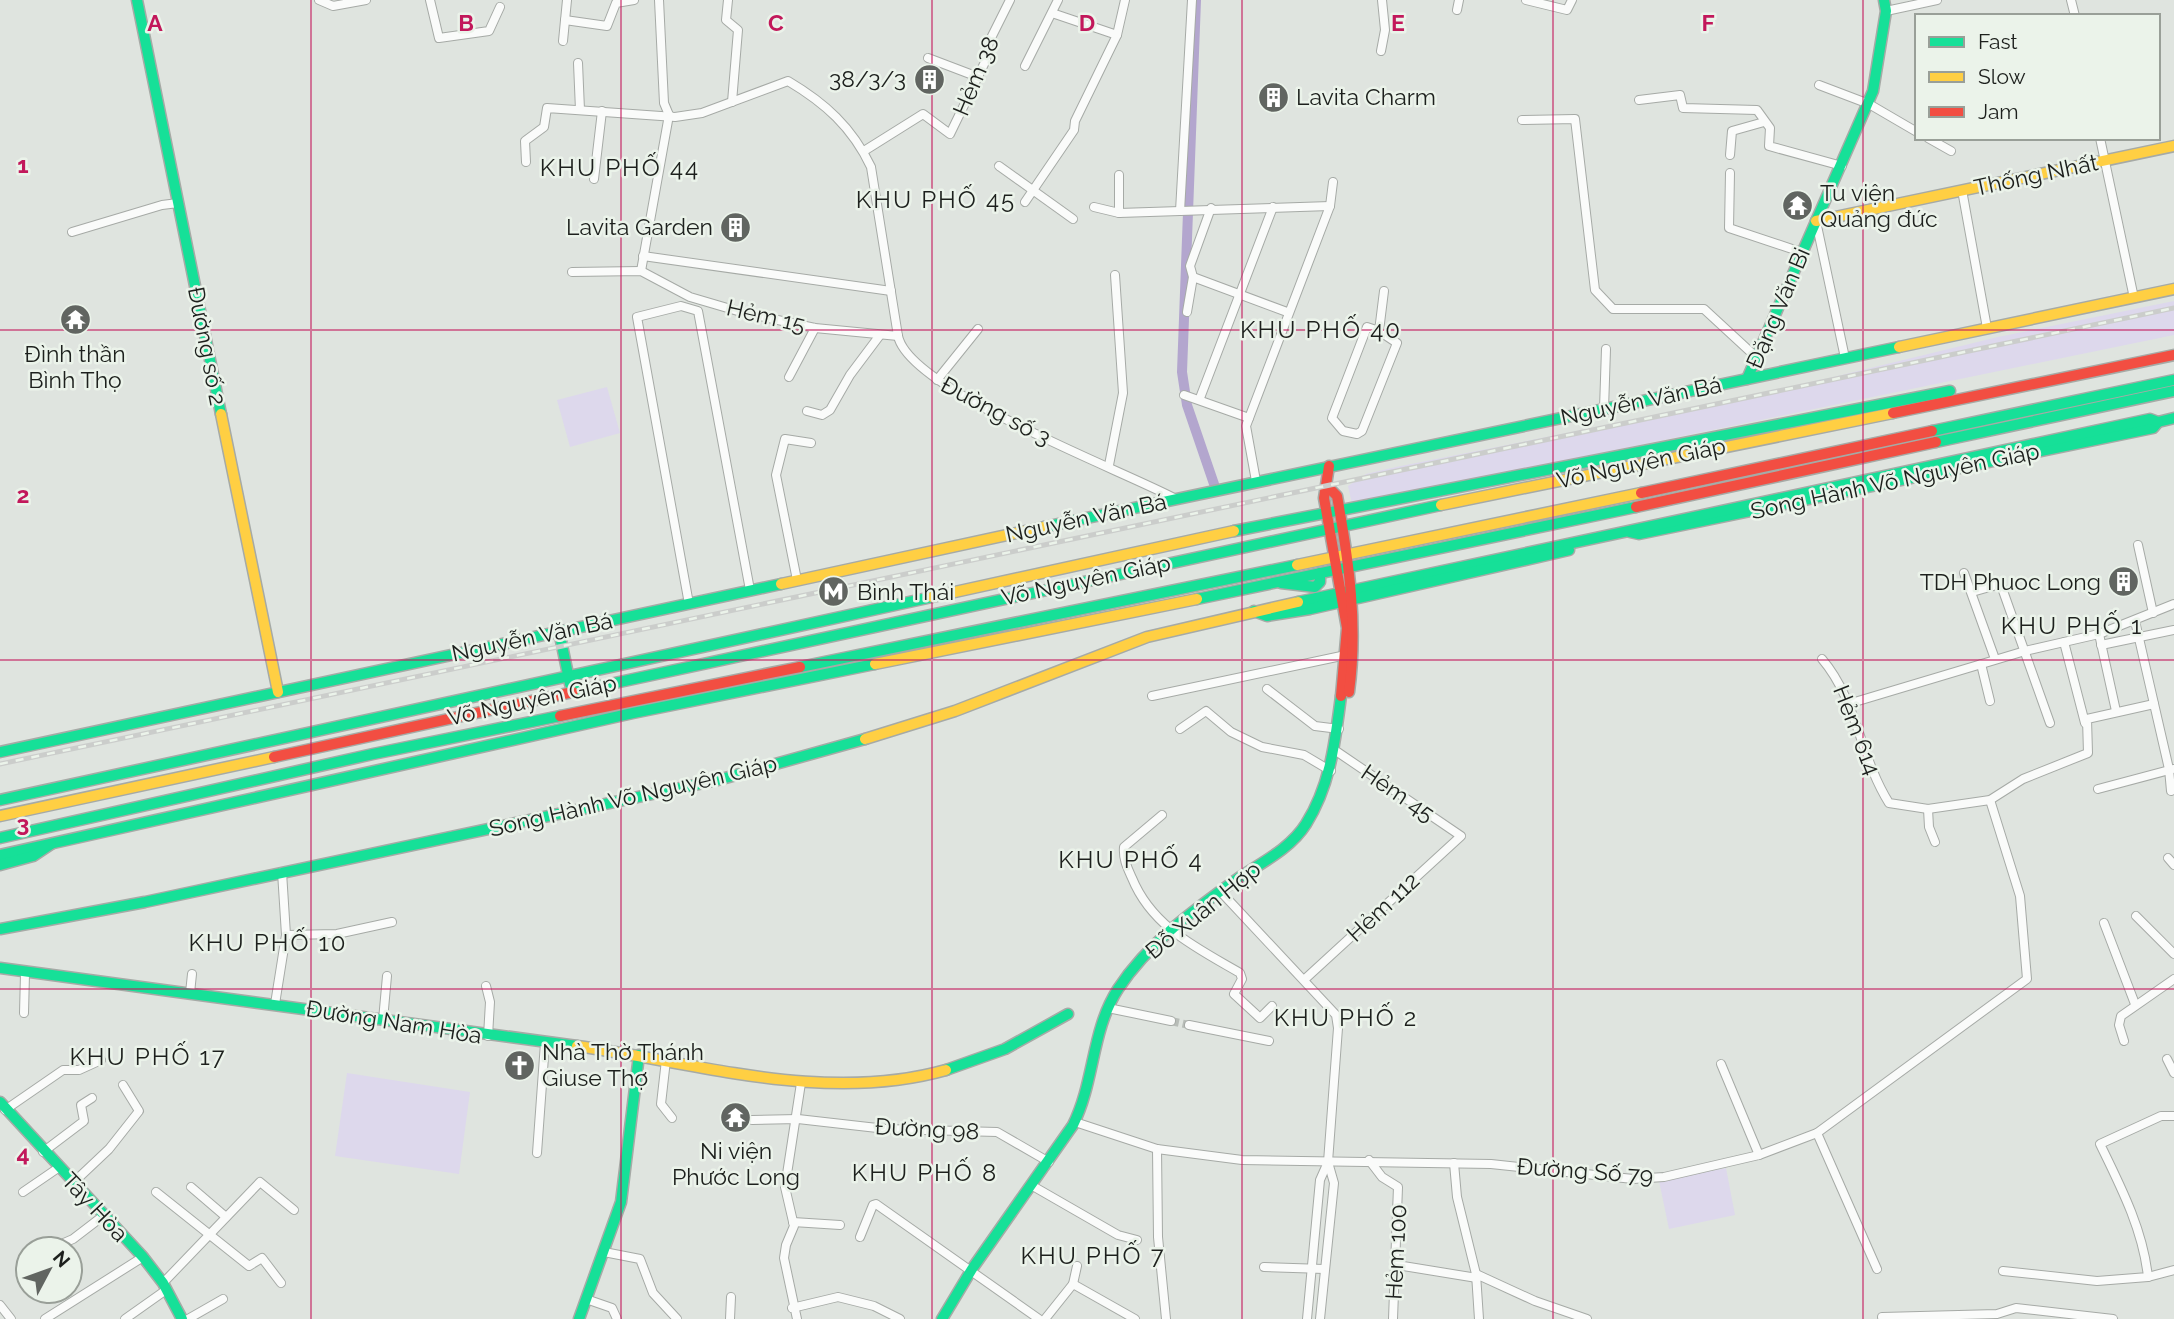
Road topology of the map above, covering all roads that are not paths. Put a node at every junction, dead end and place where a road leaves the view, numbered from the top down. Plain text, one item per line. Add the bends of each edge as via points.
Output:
1 (137, 0) edge
2 (319, 0) edge
3 (366, 0) edge
4 (430, 0) edge
5 (567, 0) edge
6 (634, 0) edge
7 (659, 0) edge
8 (728, 0) edge
9 (1010, 0) edge
10 (1058, 0) edge
11 (1125, 0) edge
12 (1192, 0) edge
13 (1382, 0) edge
14 (1459, 0) edge
15 (1526, 0) edge
16 (1572, 0) edge
17 (1937, 0) edge
18 (1885, 5) edge
19 (500, 7) dead end
20 (1457, 10) dead end
21 (1052, 13) junction
22 (565, 20) junction
23 (1117, 35) junction
24 (563, 41) dead end
25 (1381, 51) dead end
26 (928, 58) dead end
27 (578, 63) dead end
28 (1025, 66) dead end
29 (978, 77) junction
30 (1819, 85) dead end
31 (1639, 100) dead end
32 (732, 102) junction
33 (1869, 104) junction
34 (580, 110) junction
35 (602, 111) junction
36 (669, 115) junction
37 (1522, 120) dead end
38 (1763, 122) junction
39 (1915, 131) edge
40 (2100, 140) edge
41 (1942, 142) edge
42 (2174, 146) edge
43 (864, 151) junction
44 (1951, 151) dead end
45 (1730, 155) dead end
46 (2105, 160) junction
47 (526, 162) dead end
48 (999, 166) dead end
49 (1842, 166) junction
50 (1730, 173) dead end
51 (1119, 175) dead end
52 (594, 179) dead end
53 (1333, 182) dead end
54 (1962, 190) junction
55 (1032, 191) junction
56 (1025, 202) dead end
57 (178, 203) junction
58 (1329, 206) junction
59 (1094, 207) dead end
60 (1273, 207) junction
61 (1212, 208) junction
62 (1180, 211) junction
63 (1119, 213) junction
64 (1073, 219) dead end
65 (1816, 220) junction
66 (72, 232) dead end
67 (1801, 252) junction
68 (643, 256) junction
69 (641, 271) junction
70 (572, 272) dead end
71 (1115, 275) dead end
72 (1193, 277) junction
73 (2174, 289) edge
74 (891, 291) junction
75 (1384, 291) dead end
76 (1238, 293) junction
77 (2134, 298) junction
78 (1287, 312) junction
79 (1187, 313) dead end
80 (815, 328) junction
81 (1987, 328) junction
82 (978, 329) dead end
83 (1379, 331) junction
84 (880, 335) junction
85 (898, 336) junction
86 (2174, 346) edge
87 (1606, 349) dead end
88 (2174, 355) edge
89 (1756, 357) junction
90 (1845, 358) junction
91 (789, 377) dead end
92 (1747, 379) junction
93 (937, 380) junction
94 (2174, 380) edge
95 (2174, 391) edge
96 (1184, 395) dead end
97 (1200, 398) junction
98 (1604, 409) junction
99 (807, 411) dead end
100 (1249, 418) junction
101 (2174, 418) edge
102 (811, 443) dead end
103 (1109, 465) junction
104 (1329, 466) junction
105 (1255, 481) junction
106 (1328, 487) junction
107 (1175, 499) junction
108 (1339, 509) junction
109 (1327, 512) junction
110 (1342, 525) junction
111 (1330, 528) junction
112 (1614, 536) junction
113 (1429, 538) junction
114 (2138, 545) dead end
115 (1347, 553) junction
116 (1411, 555) junction
117 (1335, 556) junction
118 (1301, 564) junction
119 (1349, 566) junction
120 (1337, 569) junction
121 (1320, 573) junction
122 (1964, 573) dead end
123 (797, 580) junction
124 (750, 590) junction
125 (1972, 592) junction
126 (1348, 597) junction
127 (689, 604) junction
128 (2174, 604) edge
129 (2153, 613) junction
130 (2135, 621) junction
131 (2174, 630) edge
132 (559, 631) junction
133 (2099, 634) junction
134 (2139, 639) junction
135 (2064, 642) junction
136 (2101, 645) junction
137 (2025, 651) junction
138 (1346, 655) junction
139 (1822, 659) dead end
140 (1995, 659) junction
141 (1980, 664) junction
142 (569, 677) junction
143 (1267, 689) dead end
144 (278, 692) junction
145 (572, 692) junction
146 (1152, 696) dead end
147 (1990, 701) dead end
148 (1848, 704) junction
149 (2154, 704) junction
150 (2116, 711) junction
151 (2050, 723) dead end
152 (2085, 723) junction
153 (1339, 726) junction
154 (1180, 729) dead end
155 (1336, 751) junction
156 (0, 752) edge
157 (2172, 769) edge
158 (1331, 771) junction
159 (2098, 789) dead end
160 (2171, 791) dead end
161 (0, 800) edge
162 (1990, 800) junction
163 (1928, 809) junction
164 (1162, 815) dead end
165 (0, 816) edge
166 (1461, 836) joint
167 (0, 838) edge
168 (1935, 842) dead end
169 (52, 843) junction
170 (0, 855) edge
171 (0, 865) edge
172 (282, 872) junction
173 (1221, 892) junction
174 (2136, 916) dead end
175 (392, 922) dead end
176 (2104, 923) dead end
177 (0, 929) edge
178 (1170, 931) junction
179 (286, 935) junction
180 (2174, 954) edge
181 (0, 968) edge
182 (25, 974) junction
183 (192, 974) dead end
184 (387, 976) dead end
185 (1305, 979) junction
186 (2174, 979) edge
187 (486, 986) dead end
188 (190, 993) junction
189 (275, 1004) junction
190 (2135, 1004) junction
191 (1272, 1006) dead end
192 (1108, 1008) junction
193 (24, 1013) dead end
194 (1068, 1014) dead end
195 (383, 1020) junction
196 (1171, 1021) tunnel mouth
197 (1189, 1025) tunnel mouth
198 (488, 1036) junction
199 (1269, 1041) dead end
200 (2124, 1041) dead end
201 (545, 1043) junction
202 (639, 1055) junction
203 (2167, 1059) dead end
204 (101, 1060) dead end
205 (666, 1060) junction
206 (1721, 1064) dead end
207 (2174, 1073) edge
208 (801, 1083) junction
209 (123, 1085) dead end
210 (92, 1098) dead end
211 (3, 1106) edge
212 (2174, 1116) edge
213 (672, 1118) dead end
214 (798, 1119) junction
215 (752, 1120) dead end
216 (1075, 1122) junction
217 (1817, 1133) junction
218 (1157, 1150) junction
219 (43, 1152) junction
220 (537, 1153) dead end
221 (1759, 1155) junction
222 (1369, 1160) junction
223 (1049, 1161) junction
224 (1328, 1162) junction
225 (1454, 1163) junction
226 (58, 1168) junction
227 (72, 1183) junction
228 (1031, 1185) junction
229 (191, 1186) dead end
230 (23, 1192) dead end
231 (156, 1192) dead end
232 (294, 1210) dead end
233 (103, 1216) junction
234 (226, 1217) junction
235 (793, 1222) junction
236 (840, 1226) dead end
237 (79, 1235) edge
238 (209, 1235) junction
239 (860, 1237) dead end
240 (1137, 1240) dead end
241 (604, 1252) junction
242 (143, 1258) junction
243 (1396, 1265) junction
244 (1077, 1266) dead end
245 (1264, 1267) dead end
246 (969, 1269) junction
247 (1310, 1269) junction
248 (1324, 1269) junction
249 (1877, 1269) dead end
250 (2174, 1269) edge
251 (2003, 1271) dead end
252 (1477, 1276) junction
253 (2148, 1278) junction
254 (281, 1283) dead end
255 (1073, 1284) junction
256 (165, 1287) junction
257 (731, 1297) dead end
258 (223, 1299) dead end
259 (586, 1299) junction
260 (0, 1305) edge
261 (792, 1308) junction
262 (2048, 1314) edge
263 (1566, 1316) edge
264 (1997, 1316) edge
265 (1882, 1317) dead end
266 (1393, 1318) edge
267 (11, 1319) edge
268 (45, 1319) edge
269 (125, 1319) edge
270 (182, 1319) edge
271 (188, 1319) edge
272 (579, 1319) edge
273 (617, 1319) edge
274 (677, 1319) edge
275 (730, 1319) edge
276 (797, 1319) edge
277 (900, 1319) edge
278 (942, 1319) edge
279 (1040, 1319) edge
280 (1045, 1319) edge
281 (1135, 1319) edge
282 (1166, 1319) edge
283 (1307, 1319) edge
284 (1320, 1319) edge
285 (1479, 1319) edge
286 (1587, 1319) edge
287 (2113, 1319) edge

1 - 57 main road, Đường số 2
2 - 3 street via 333,6
4 - 19 street via 439,38 489,31
5 - 22 street
6 - 22 street via 616,3 610,25
7 - 36 street via 664,103
8 - 32 street via 726,20 738,30
9 - 29 street, Hẻm 38
10 - 21 street
11 - 23 street
12 - 62 street
13 - 25 street via 1385,30
14 - 20 street
15 - 16 street via 1567,10
17 - 18 street
18 - 33 main road, Đặng Văn Bi
21 - 23 street
21 - 28 street
22 - 24 street
23 - 55 street via 1074,130
26 - 29 street
27 - 34 street
29 - 43 street, Hẻm 38 via 950,134 923,114
30 - 33 street
31 - 38 street via 1680,95 1683,108 1757,110
32 - 36 street, Đường số 3 via 702,113
32 - 43 street, Đường số 3 via 788,81 819,99
33 - 39 street
33 - 49 main road, Đặng Văn Bi
34 - 35 street, Đường số 3
34 - 47 street, Đường số 3 via 547,108 544,127 525,141
35 - 36 street, Đường số 3
35 - 52 street
36 - 68 street
37 - 89 street via 1575,119 1595,290 1603,301 1613,309 1704,309
38 - 45 street via 1732,131
38 - 49 street via 1770,128 1769,146
40 - 46 street
41 - 44 street
42 - 46 main road, Thống Nhất
43 - 74 street, Đường số 3 via 871,167
46 - 54 main road, Thống Nhất
46 - 77 street
48 - 55 street
49 - 65 main road, Đặng Văn Bi
50 - 67 street via 1730,228
51 - 63 street
53 - 58 street
54 - 65 main road, Thống Nhất
54 - 81 street
55 - 56 street
55 - 64 street
57 - 66 street
57 - 144 main road, Đường số 2
58 - 60 street
58 - 78 street
59 - 63 street
60 - 61 street
60 - 76 street
61 - 62 street
61 - 72 street via 1190,266
62 - 63 street
65 - 67 main road, Đặng Văn Bi
65 - 90 street
67 - 89 main road, Đặng Văn Bi
68 - 69 street
68 - 74 street
69 - 70 street
69 - 80 street, Hẻm 15 via 690,297
71 - 103 street via 1123,393
72 - 76 street
72 - 79 street
73 - 77 main road, Nguyễn Văn Bá
74 - 85 street, Đường số 3
75 - 83 street
76 - 78 street
76 - 97 street
77 - 81 main road, Nguyễn Văn Bá
78 - 100 street
80 - 84 street, Hẻm 15
80 - 91 street
81 - 90 main road, Nguyễn Văn Bá
82 - 93 street
83 - 83 street via 1397,343 1362,431 1343,431 1332,418 1367,327
84 - 85 street, Hẻm 15
84 - 99 street via 831,410 822,415
85 - 93 street, Đường số 3 via 910,359
86 - 108 main road, Võ Nguyên Giáp
87 - 98 street
88 - 110 main road, Võ Nguyên Giáp
89 - 92 main road, Đặng Văn Bi
90 - 92 main road, Nguyễn Văn Bá
92 - 98 main road, Nguyễn Văn Bá
93 - 103 street, Đường số 3 via 1046,439
94 - 113 main road, Võ Nguyên Giáp
95 - 116 main road, Võ Nguyên Giáp
96 - 97 street
97 - 100 street
98 - 104 main road, Nguyễn Văn Bá
100 - 105 street via 1246,426
101 - 112 main road, Song Hành Võ Nguyên Giáp via 2123,424
102 - 123 street via 785,439 776,475
103 - 107 street, Đường số 3
104 - 105 main road, Nguyễn Văn Bá
104 - 106 main road, Đỗ Xuân Hợp
105 - 107 main road, Nguyễn Văn Bá
106 - 108 main road, Đỗ Xuân Hợp via 1337,496
106 - 109 main road, Đỗ Xuân Hợp via 1324,498
107 - 123 main road, Nguyễn Văn Bá
108 - 109 main road, Võ Nguyên Giáp
108 - 110 main road, Đỗ Xuân Hợp
109 - 111 main road, Đỗ Xuân Hợp
109 - 142 main road, Võ Nguyên Giáp
110 - 111 main road, Võ Nguyên Giáp
110 - 115 main road, Đỗ Xuân Hợp
111 - 117 main road, Đỗ Xuân Hợp
111 - 145 main road, Võ Nguyên Giáp
112 - 126 main road, Song Hành Võ Nguyên Giáp via 1427,585
112 - 126 main road, Song Hành Võ Nguyên Giáp
113 - 115 main road, Võ Nguyên Giáp
113 - 116 main road
114 - 129 street
115 - 117 main road, Võ Nguyên Giáp
115 - 119 main road, Đỗ Xuân Hợp
116 - 119 main road, Võ Nguyên Giáp
117 - 118 main road, Võ Nguyên Giáp
117 - 120 main road, Đỗ Xuân Hợp
118 - 121 main road
118 - 167 main road, Võ Nguyên Giáp via 373,754
119 - 120 main road, Võ Nguyên Giáp
119 - 126 main road, Đỗ Xuân Hợp
120 - 121 main road, Võ Nguyên Giáp
120 - 126 main road, Đỗ Xuân Hợp
121 - 169 main road, Võ Nguyên Giáp via 620,715
122 - 125 street
123 - 124 main road, Nguyễn Văn Bá
124 - 127 main road, Nguyễn Văn Bá
124 - 127 street via 698,311 681,306 637,317
125 - 137 street via 1997,585 2002,588
125 - 140 street
126 - 138 main road, Đỗ Xuân Hợp
126 - 153 main road, Đỗ Xuân Hợp via 1356,646 1346,712
126 - 172 main road, Song Hành Võ Nguyên Giáp via 1267,616 1252,610 1147,637 975,704 718,780
127 - 132 main road, Nguyễn Văn Bá
128 - 129 street
129 - 130 street
130 - 133 street
130 - 134 street
131 - 134 street
132 - 142 main road
132 - 144 main road, Nguyễn Văn Bá
133 - 135 street
133 - 136 street
134 - 136 street
134 - 149 street
135 - 137 street
135 - 152 street
136 - 150 street
137 - 140 street
137 - 151 street
138 - 146 street
138 - 153 main road, Đỗ Xuân Hợp
139 - 148 street, Hẻm 614 via 1838,678
140 - 141 street
141 - 147 street
141 - 148 street
142 - 145 main road
142 - 161 main road, Võ Nguyên Giáp
143 - 153 street via 1315,726
144 - 156 main road, Nguyễn Văn Bá
145 - 165 main road, Võ Nguyên Giáp
148 - 163 street, Hẻm 614 via 1872,772 1889,803
149 - 150 street
149 - 157 street
150 - 152 street
152 - 162 street via 2088,753 2023,779
153 - 155 main road, Đỗ Xuân Hợp
154 - 158 street via 1206,711 1230,732 1262,747 1304,755
155 - 158 main road, Đỗ Xuân Hợp
155 - 166 street, Hẻm 45
157 - 159 street
157 - 160 street
158 - 173 main road, Đỗ Xuân Hợp via 1306,824 1292,842
162 - 163 street
162 - 217 street, Đường Số 79 via 2020,896 2027,979
163 - 168 street
164 - 178 street via 1129,841 1123,857 1139,896
166 - 185 street, Hẻm 112
169 - 170 main road, Võ Nguyên Giáp
169 - 171 main road, Võ Nguyên Giáp via 33,856
172 - 177 main road, Song Hành Võ Nguyên Giáp
172 - 179 street
173 - 178 main road, Đỗ Xuân Hợp
173 - 185 street
174 - 180 street
175 - 179 street via 337,934
176 - 190 street
178 - 191 street via 1240,973 1242,979 1234,994 1260,1018
178 - 192 main road, Đỗ Xuân Hợp via 1124,978
179 - 189 street
181 - 182 main road, Đường Nam Hòa
182 - 188 main road, Đường Nam Hòa
182 - 193 street
183 - 188 street
184 - 195 street
185 - 224 street via 1336,1016 1338,1028
186 - 190 street
187 - 198 street
188 - 189 main road, Đường Nam Hòa
189 - 195 main road, Đường Nam Hòa
190 - 200 street via 2121,1016
192 - 196 street
192 - 216 main road, Đỗ Xuân Hợp via 1091,1054
194 - 208 main road, Đường Nam Hòa via 1014,1047 953,1067 891,1081
195 - 198 main road, Đường Nam Hòa
197 - 199 street
198 - 201 main road, Đường Nam Hòa
201 - 202 main road, Đường Nam Hòa
201 - 220 street
202 - 205 main road, Đường Nam Hòa
202 - 241 main road via 621,1202
203 - 207 street
204 - 211 street via 79,1070 65,1068
205 - 208 main road, Đường Nam Hòa
205 - 213 street via 661,1104
206 - 221 street
208 - 214 street
209 - 227 street via 139,1111 110,1149
210 - 219 street via 81,1105 84,1122
211 - 219 main road, Tây Hòa
212 - 253 street via 2161,1116 2100,1144 2141,1240
214 - 215 street, Đường 98
214 - 223 street, Đường 98 via 886,1129 997,1132
214 - 235 street via 785,1187
216 - 218 street, Đường Số 79
216 - 223 main road, Đỗ Xuân Hợp
217 - 221 street, Đường Số 79
217 - 249 street
218 - 224 street, Đường Số 79 via 1242,1160
218 - 282 street via 1158,1237
219 - 226 main road, Tây Hòa
221 - 225 street, Đường Số 79 via 1690,1172 1633,1179
222 - 224 street, Đường Số 79
222 - 225 street, Đường Số 79
222 - 243 street, Hẻm 100 via 1382,1177 1398,1187
223 - 228 main road, Đỗ Xuân Hợp
224 - 247 street via 1320,1180
224 - 248 street via 1334,1182
225 - 252 street via 1457,1197
226 - 227 main road, Tây Hòa
226 - 230 street
227 - 233 main road, Tây Hòa
228 - 240 street via 1118,1235
228 - 246 main road, Đỗ Xuân Hợp
229 - 234 street
231 - 238 street
232 - 234 street via 260,1182
233 - 237 street
233 - 242 main road, Tây Hòa
234 - 238 street
235 - 236 street
235 - 261 street via 784,1258
238 - 254 street via 249,1266 262,1258
238 - 256 street
239 - 246 street via 876,1203
241 - 259 main road
241 - 274 street via 640,1259 653,1293
242 - 256 main road, Tây Hòa
242 - 268 street
243 - 252 street
243 - 266 street, Hẻm 100
244 - 255 street
245 - 247 street
246 - 278 main road, Đỗ Xuân Hợp
246 - 279 street
247 - 248 street
247 - 283 street
248 - 284 street
250 - 253 street
251 - 253 street via 2097,1281
252 - 263 street
252 - 285 street
255 - 280 street
255 - 281 street
256 - 269 street
256 - 270 main road, Tây Hòa
257 - 275 street
258 - 271 street
259 - 272 main road
259 - 273 street via 612,1308
260 - 267 street
261 - 276 street
261 - 277 street via 838,1297 874,1306
262 - 264 street via 2016,1308
262 - 287 street
263 - 286 street
264 - 265 street

